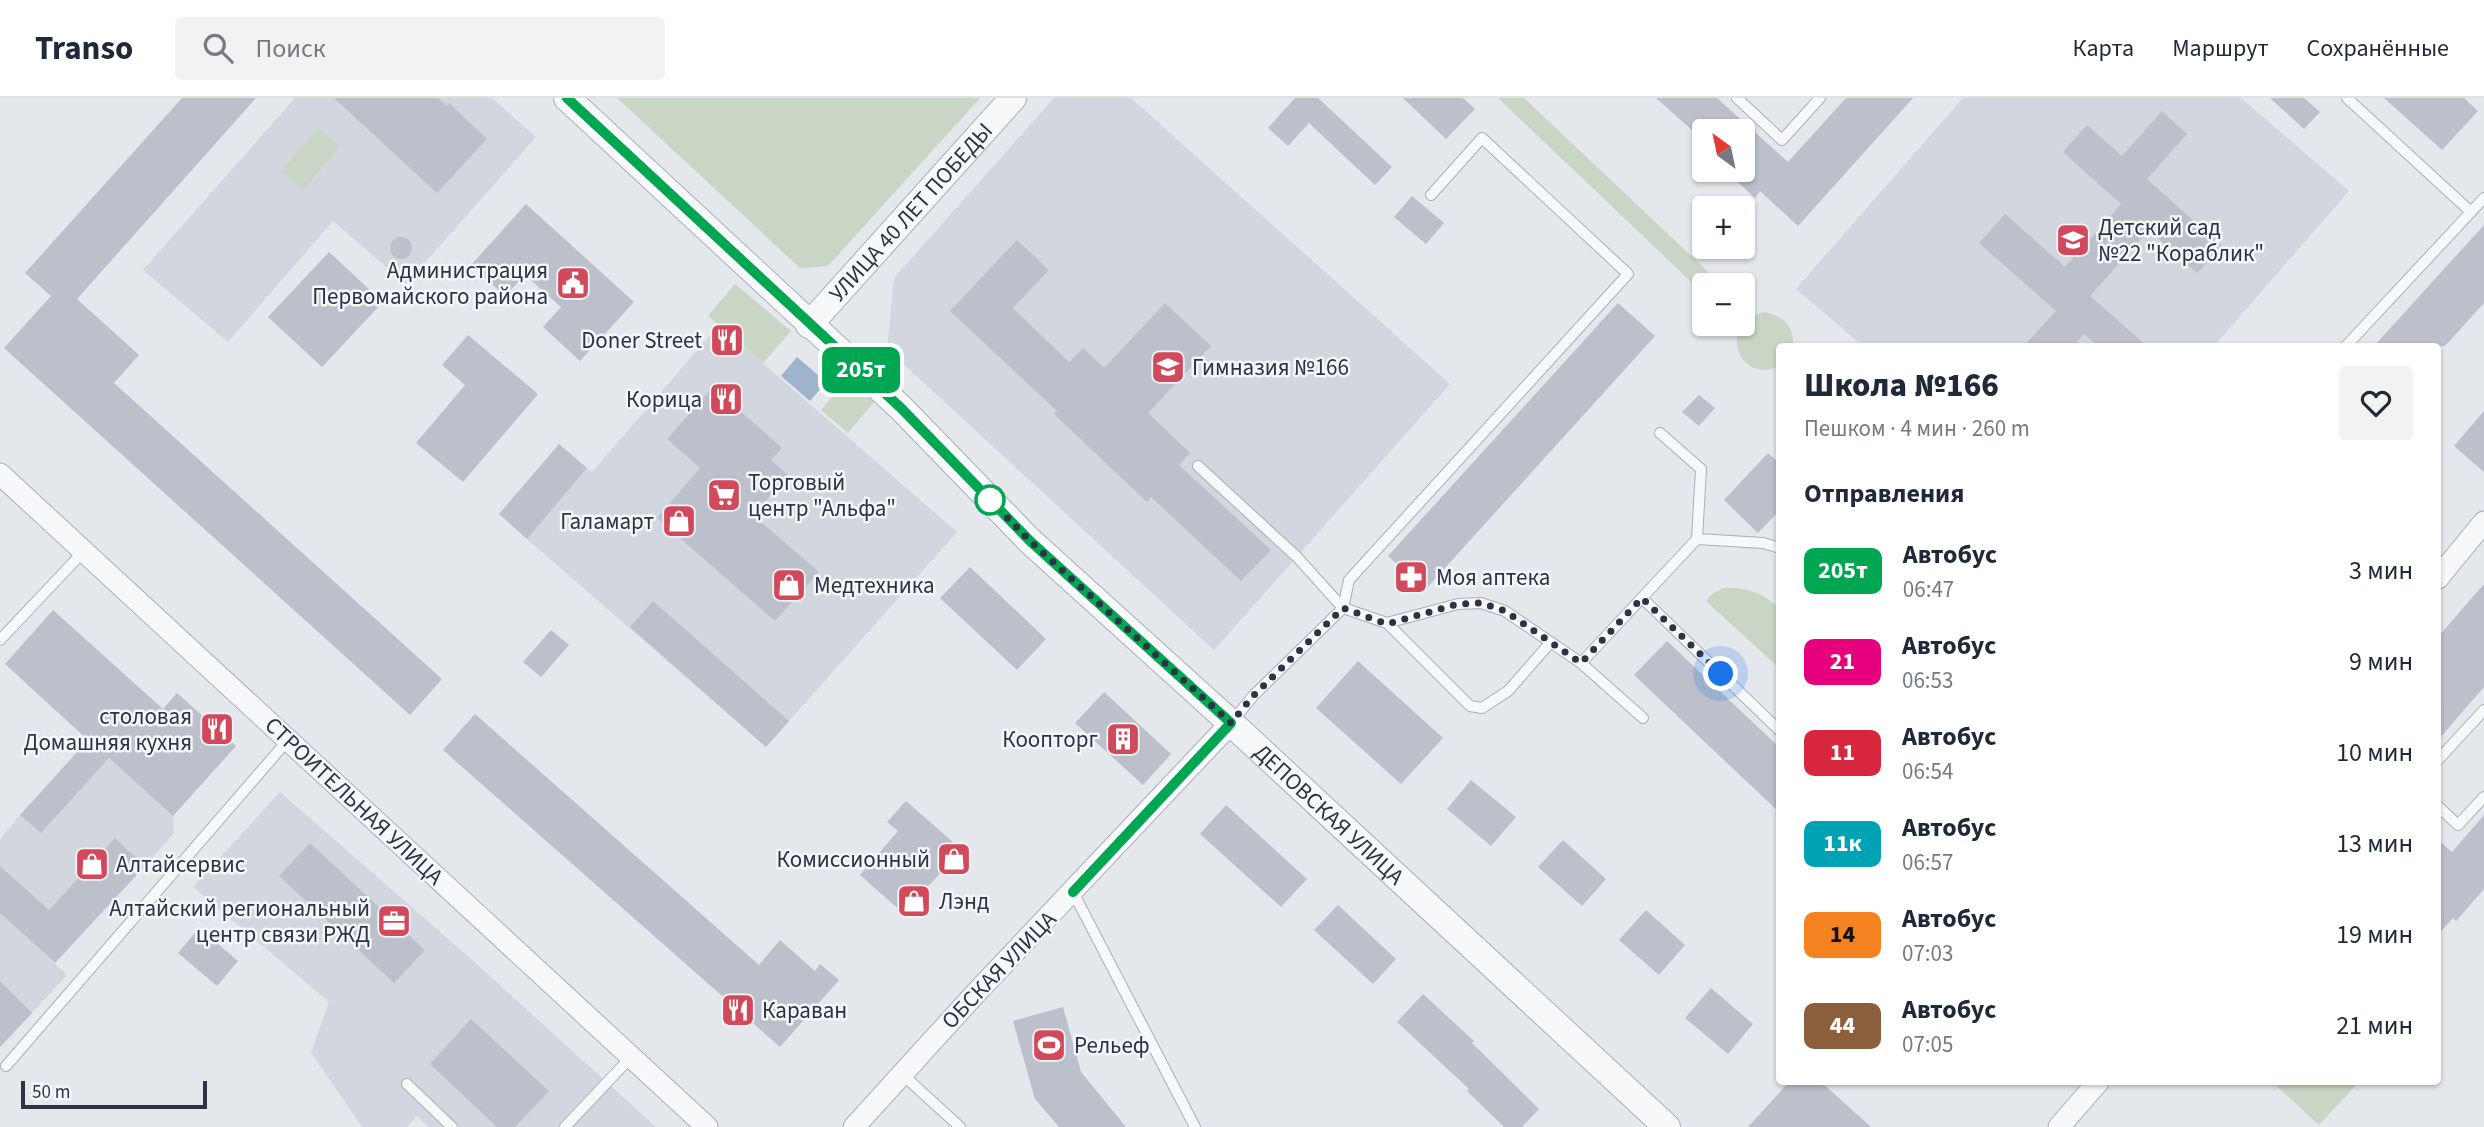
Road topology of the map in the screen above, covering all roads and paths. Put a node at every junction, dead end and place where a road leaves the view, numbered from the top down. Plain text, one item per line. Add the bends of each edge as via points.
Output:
1 (567, 98) edge
2 (1013, 98) edge
3 (1737, 98) edge
4 (1820, 98) edge
5 (2347, 98) edge
6 (1431, 195) dead end
7 (2484, 198) edge
8 (2471, 212) junction
9 (809, 325) junction
10 (2349, 343) edge
11 (1660, 433) dead end
12 (1198, 466) dead end
13 (0, 474) edge
14 (2484, 522) edge
15 (1697, 539) junction
16 (1776, 547) edge
17 (84, 551) junction
18 (2441, 574) edge
19 (1642, 598) junction
20 (1343, 608) junction
21 (1387, 624) junction
22 (0, 639) edge
23 (1551, 642) junction
24 (1581, 663) junction
25 (2484, 710) edge
26 (1643, 718) dead end
27 (1231, 723) junction
28 (1776, 727) edge
29 (288, 740) junction
30 (2441, 757) edge
31 (2484, 797) edge
32 (2441, 809) edge
33 (1073, 892) junction
34 (631, 1057) junction
35 (6, 1066) dead end
36 (902, 1074) junction
37 (407, 1084) dead end
38 (2095, 1085) edge
39 (452, 1127) edge
40 (565, 1127) edge
41 (707, 1127) edge
42 (854, 1127) edge
43 (960, 1127) edge
44 (1195, 1127) edge
45 (1667, 1127) edge
46 (2059, 1127) edge

1 - 9 street, ДЕПОВСКАЯ УЛИЦА
2 - 9 street, УЛИЦА 40 ЛЕТ ПОБЕДЫ
3 - 4 lane via 1782,140
5 - 8 lane
6 - 20 lane via 1482,138 1628,274 1349,580
7 - 8 lane
8 - 10 lane
9 - 27 street, ДЕПОВСКАЯ УЛИЦА via 901,408 1030,541
11 - 15 lane via 1701,469
12 - 20 lane via 1297,556
13 - 17 street, СТРОИТЕЛЬНАЯ УЛИЦА
14 - 18 street
15 - 16 lane
15 - 19 lane
17 - 22 lane
17 - 29 street, СТРОИТЕЛЬНАЯ УЛИЦА
19 - 24 lane
19 - 28 lane
20 - 21 lane
20 - 27 lane
21 - 23 lane via 1458,604 1481,603 1505,611
21 - 23 lane via 1470,706 1482,708 1508,691
23 - 24 lane
24 - 26 lane
25 - 30 lane
27 - 33 street, ОБСКАЯ УЛИЦА
27 - 45 street, ДЕПОВСКАЯ УЛИЦА
29 - 34 street, СТРОИТЕЛЬНАЯ УЛИЦА
29 - 35 lane
31 - 32 lane via 2458,825
33 - 36 street, ОБСКАЯ УЛИЦА
33 - 44 lane
34 - 40 lane
34 - 41 street, СТРОИТЕЛЬНАЯ УЛИЦА
36 - 42 street, ОБСКАЯ УЛИЦА
36 - 43 lane
37 - 39 lane
38 - 46 street

